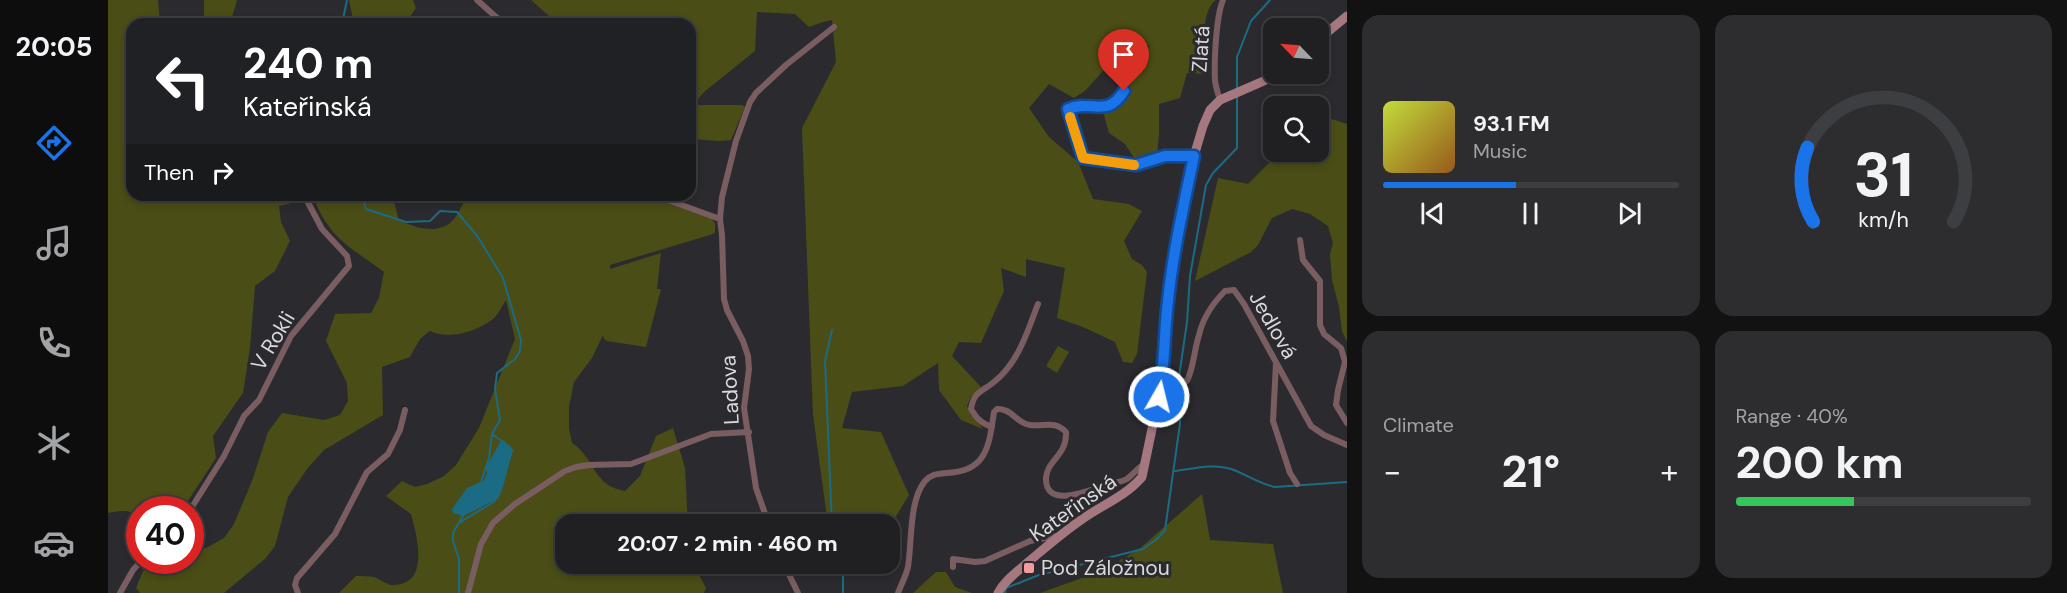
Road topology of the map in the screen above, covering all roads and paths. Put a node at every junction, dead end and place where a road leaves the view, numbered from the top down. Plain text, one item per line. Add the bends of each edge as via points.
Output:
1 (477, 0) edge
2 (1223, 0) edge
3 (1347, 16) edge
4 (498, 18) edge
5 (834, 27) dead end
6 (1329, 31) edge
7 (1263, 81) edge
8 (1124, 91) dead end
9 (1220, 100) junction
10 (1194, 156) junction
11 (307, 201) edge
12 (670, 201) edge
13 (720, 219) junction
14 (1300, 240) dead end
15 (1038, 304) dead end
16 (1276, 363) junction
17 (1167, 381) junction
18 (405, 410) dead end
19 (1347, 423) edge
20 (992, 427) junction
21 (749, 432) junction
22 (1347, 445) edge
23 (1145, 463) junction
24 (1297, 484) dead end
25 (199, 496) edge
26 (765, 514) edge
27 (1060, 536) junction
28 (953, 567) dead end
29 (131, 574) edge
30 (789, 574) edge
31 (120, 593) edge
32 (298, 593) edge
33 (468, 593) edge
34 (798, 593) edge
35 (898, 593) edge
36 (998, 593) edge

1 - 4 street
2 - 9 street, Zlatá via 1215,72
3 - 6 street
5 - 13 street, Ladova via 766,82 750,102 727,173
7 - 9 street
8 - 10 street via 1109,106 1068,109 1083,158 1136,165 1165,156
9 - 10 street, Kateřinská via 1210,110
10 - 17 street, Kateřinská via 1173,259
11 - 25 street, V Rokli via 322,229 347,256 349,266 291,336 259,399 244,416
12 - 13 street
13 - 21 street, Ladova via 724,299 748,356 744,408
14 - 19 street via 1304,260 1320,281 1320,325 1324,334 1341,348 1345,362 1336,405
15 - 20 street via 1017,356 995,382 973,399 971,409 975,416
16 - 17 street, Jedlová via 1245,304 1234,290 1225,291 1204,321 1187,381
16 - 22 street, Jedlová via 1311,426
16 - 24 street via 1273,421
17 - 23 street, Kateřinská
18 - 32 street via 388,454 368,472 335,534 297,578
20 - 23 street via 994,412 1000,408 1031,426 1048,423 1066,432 1066,442 1046,480 1056,495 1067,497 1127,479
20 - 35 street via 977,465 960,473 927,477 922,484 913,518 907,570
21 - 26 street, Ladova via 756,488
21 - 33 street via 711,434 631,464 589,465 565,471 493,523 479,551
23 - 27 street, Kateřinská via 1142,477 1132,488
27 - 28 street via 1030,541 985,561 953,559
27 - 36 street, Kateřinská
29 - 31 street
30 - 34 street

